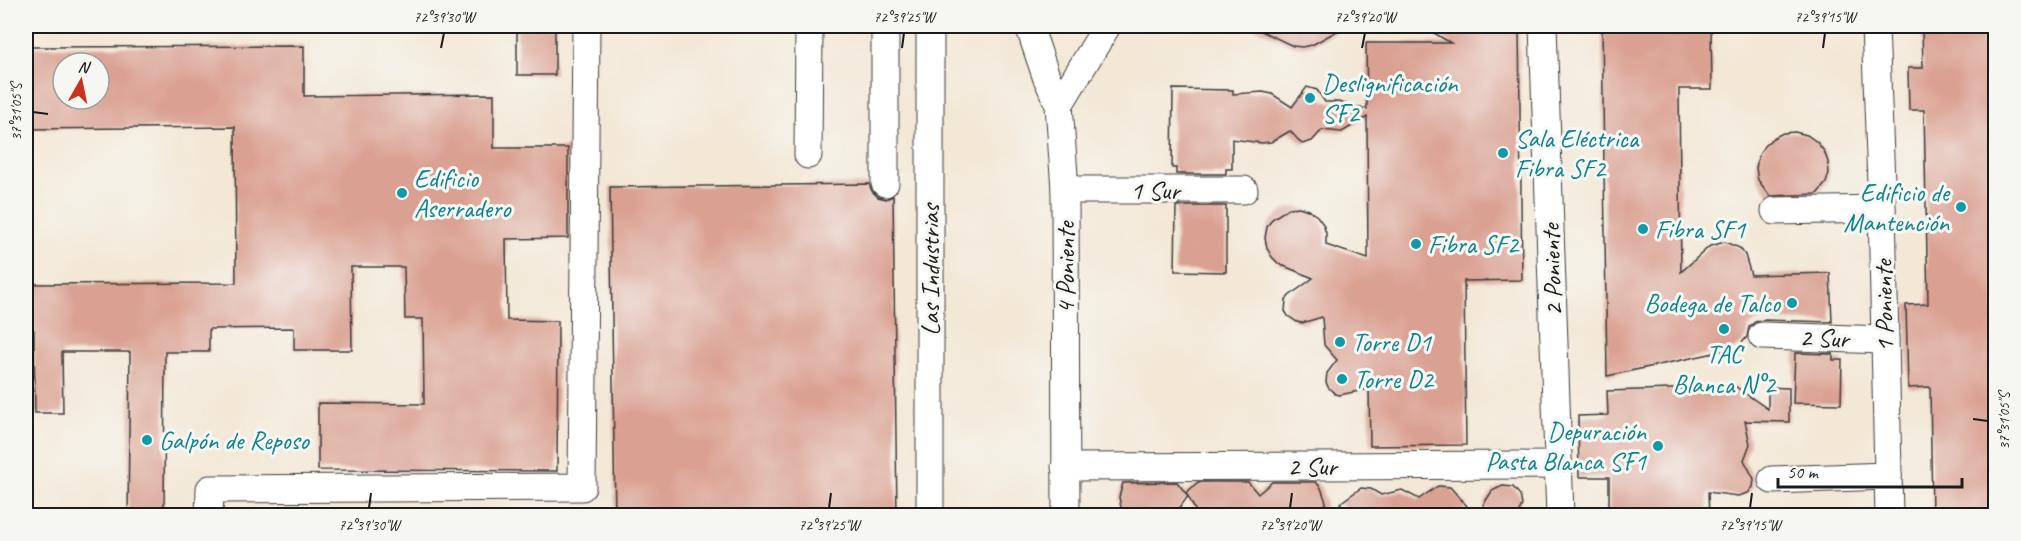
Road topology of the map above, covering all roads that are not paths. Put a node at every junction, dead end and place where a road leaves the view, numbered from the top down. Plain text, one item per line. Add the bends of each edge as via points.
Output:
1 (586, 26) edge
2 (809, 26) edge
3 (885, 26) edge
4 (930, 26) edge
5 (1029, 26) edge
6 (1107, 26) edge
7 (1543, 26) edge
8 (1875, 26) edge
9 (1059, 105) junction
10 (808, 155) dead end
11 (885, 183) dead end
12 (1065, 190) junction
13 (1244, 190) dead end
14 (1882, 209) junction
15 (1775, 211) dead end
16 (1762, 336) dead end
17 (1885, 340) junction
18 (1559, 465) junction
19 (1065, 467) junction
20 (1888, 476) junction
21 (1772, 480) dead end
22 (209, 516) edge
23 (930, 516) edge
24 (1066, 516) edge
25 (1560, 516) edge
26 (1889, 516) edge

1 - 22 street via 582,487 210,489
2 - 10 street
3 - 11 street
4 - 23 street, Las Industrias
5 - 9 street, 4 Poniente
6 - 9 street
7 - 18 street, 2 Poniente
8 - 14 street, 1 Poniente
9 - 12 street, 4 Poniente
12 - 13 street, 1 Sur
12 - 19 street, 4 Poniente
14 - 15 street
14 - 17 street, 1 Poniente
16 - 17 street, 2 Sur
17 - 20 street, 1 Poniente
18 - 19 street, 2 Sur
18 - 25 street, 2 Poniente
19 - 24 street, 4 Poniente
20 - 21 street
20 - 26 street, 1 Poniente

